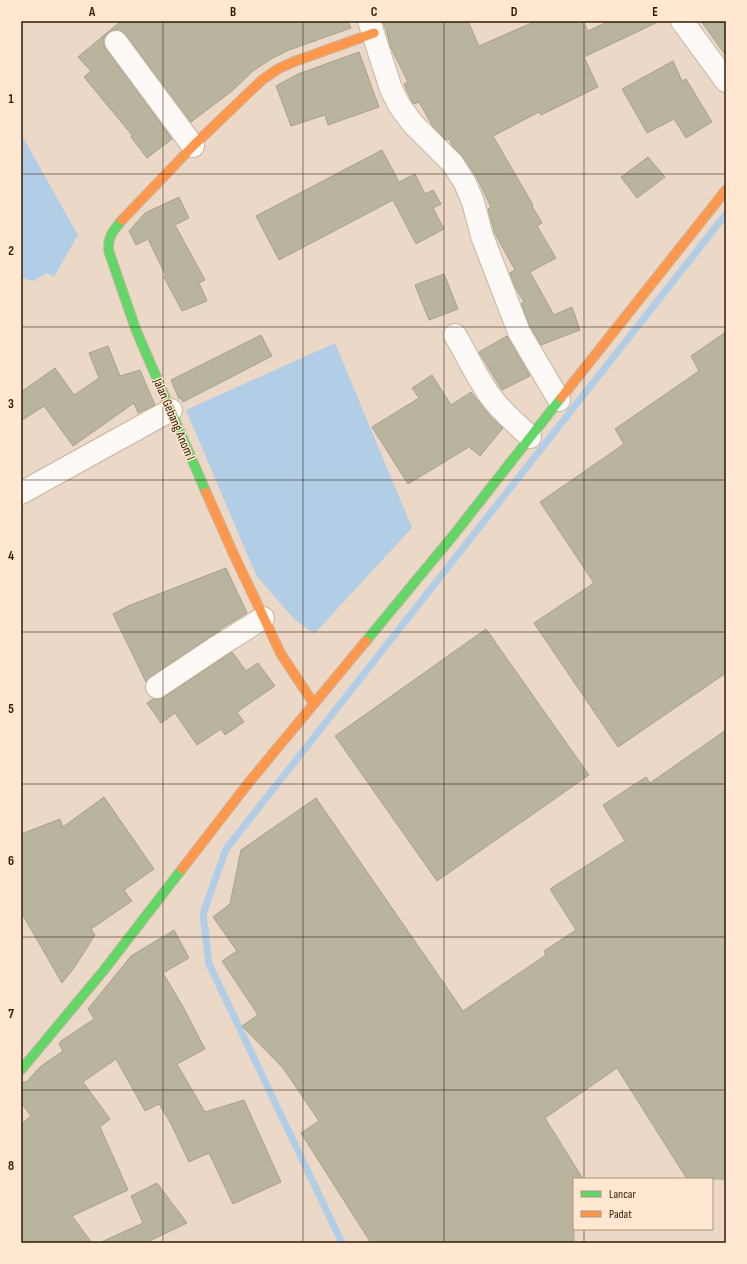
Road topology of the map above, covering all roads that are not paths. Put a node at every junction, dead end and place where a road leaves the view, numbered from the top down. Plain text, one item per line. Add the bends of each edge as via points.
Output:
1 (682, 21) edge
2 (372, 27) edge
3 (116, 42) dead end
4 (726, 81) edge
5 (193, 146) junction
6 (726, 190) edge
7 (456, 335) dead end
8 (559, 400) junction
9 (171, 410) junction
10 (530, 436) junction
11 (21, 493) edge
12 (263, 618) junction
13 (157, 687) dead end
14 (314, 704) junction
15 (21, 1070) edge

1 - 4 street
2 - 5 street via 274,71
2 - 8 street via 398,105 453,164 465,182 518,332
3 - 5 street
5 - 9 street, Jalan Gebang Anom I via 125,216 111,234 108,243 136,330
6 - 8 street
7 - 10 street via 491,398
8 - 10 street
9 - 11 street
9 - 12 street, Jalan Gebang Anom I
10 - 14 street via 452,537
12 - 13 street
12 - 14 street, Jalan Gebang Anom I via 281,654
14 - 15 street via 250,781 104,970

